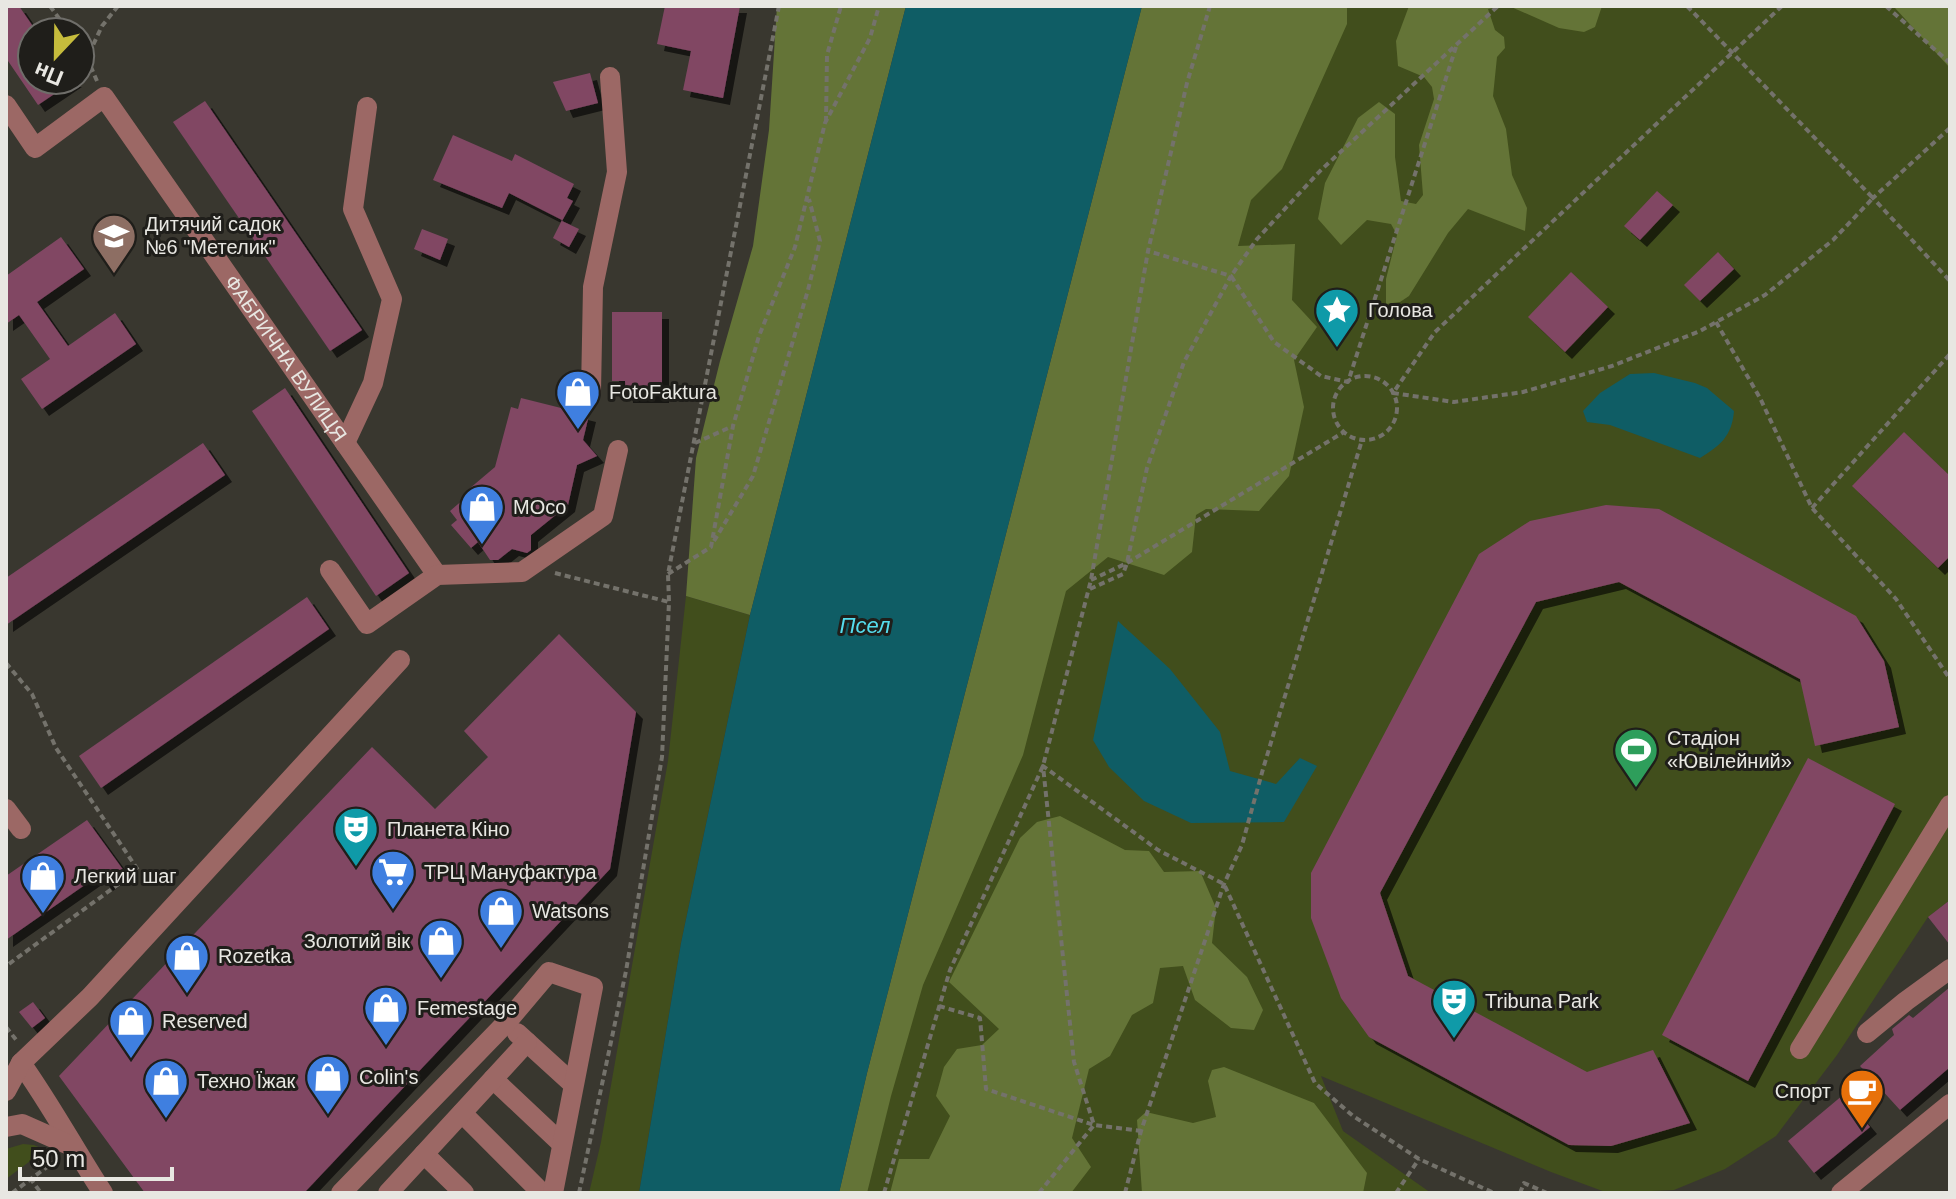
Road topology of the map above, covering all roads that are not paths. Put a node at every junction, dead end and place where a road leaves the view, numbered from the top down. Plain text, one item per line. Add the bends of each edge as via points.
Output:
1 (610, 77) dead end
2 (6, 105) edge
3 (367, 107) dead end
4 (591, 391) dead end
5 (345, 443) junction
6 (618, 450) dead end
7 (330, 570) dead end
8 (437, 575) junction
9 (400, 660) dead end
10 (1950, 805) edge
11 (6, 809) edge
12 (21, 829) dead end
13 (1950, 969) edge
14 (506, 1023) junction
15 (1867, 1033) dead end
16 (527, 1042) junction
17 (1800, 1049) dead end
18 (14, 1065) edge
19 (493, 1079) junction
20 (573, 1084) junction
21 (6, 1091) edge
22 (1950, 1104) edge
23 (462, 1113) junction
24 (6, 1127) edge
25 (562, 1144) junction
26 (74, 1147) junction
27 (424, 1154) junction
28 (103, 1193) edge
29 (341, 1193) edge
30 (390, 1193) edge
31 (464, 1193) edge
32 (542, 1193) edge
33 (553, 1193) edge
34 (1841, 1193) edge

1 - 4 street via 617,172 593,287
2 - 5 street, ФАБРИЧНА ВУЛИЦЯ via 35,148 104,97
3 - 5 street via 353,209 392,299 373,383
5 - 8 street, ФАБРИЧНА ВУЛИЦЯ
6 - 8 street via 603,516 522,572
7 - 8 street via 367,624
9 - 18 street via 90,997
10 - 17 street
11 - 12 street
13 - 15 street
14 - 16 street
14 - 20 street via 549,972 593,987
14 - 29 street
16 - 19 street
16 - 20 street
18 - 21 street
18 - 26 street via 43,1094
19 - 23 street
19 - 25 street
20 - 25 street
22 - 34 street
23 - 27 street
23 - 32 street
24 - 26 street via 22,1124
25 - 33 street
26 - 28 street
27 - 30 street
27 - 31 street

